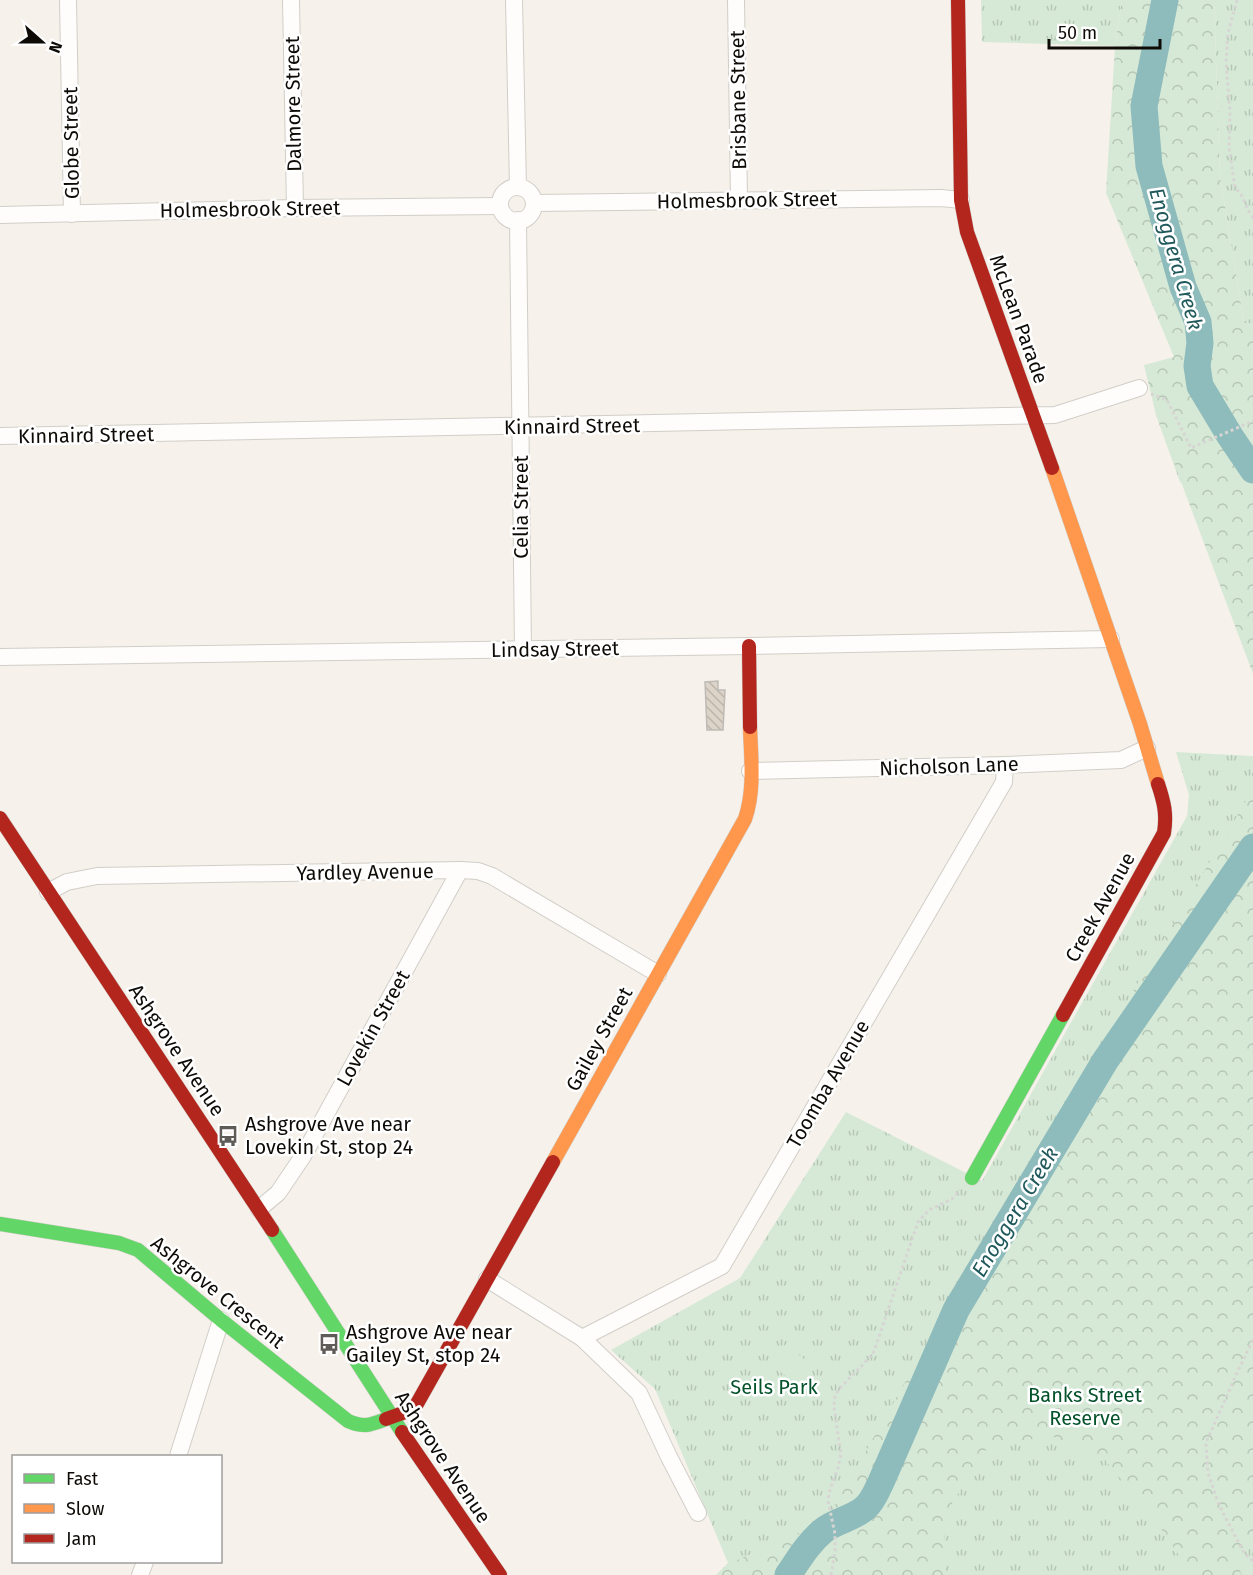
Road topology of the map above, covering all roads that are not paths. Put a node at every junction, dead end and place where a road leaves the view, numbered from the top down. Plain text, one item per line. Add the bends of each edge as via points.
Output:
1 (68, 0) edge
2 (291, 0) edge
3 (514, 0) edge
4 (736, 0) edge
5 (958, 0) edge
6 (518, 187) junction
7 (739, 200) junction
8 (961, 200) junction
9 (534, 203) junction
10 (500, 206) junction
11 (295, 208) junction
12 (72, 214) junction
13 (0, 215) edge
14 (518, 220) junction
15 (1139, 388) road end
16 (1034, 416) junction
17 (521, 427) junction
18 (0, 436) edge
19 (1111, 639) junction
20 (749, 646) junction
21 (523, 649) junction
22 (0, 657) edge
23 (1147, 748) junction
24 (1005, 765) junction
25 (750, 771) junction
26 (0, 818) edge
27 (460, 870) junction
28 (48, 892) junction
29 (658, 974) junction
30 (972, 1178) road end
31 (259, 1209) junction
32 (0, 1224) edge
33 (487, 1279) junction
34 (221, 1320) junction
35 (582, 1338) junction
36 (392, 1417) junction
37 (178, 1455) edge
38 (698, 1513) dead end
39 (500, 1575) edge

1 - 12 street, Globe Street
2 - 11 street, Dalmore Street
3 - 6 street
4 - 7 street, Brisbane Street
5 - 8 street, McLean Parade
6 - 9 street via 530,193
6 - 10 street via 505,193
7 - 8 street, Holmesbrook Street
7 - 9 street, Holmesbrook Street
8 - 16 street, McLean Parade via 967,232
9 - 14 street via 530,214
10 - 11 street, Holmesbrook Street
10 - 14 street via 507,217
11 - 12 street, Holmesbrook Street
12 - 13 street, Holmesbrook Street
14 - 17 street, Celia Street
15 - 16 street, Kinnaird Street via 1054,415
16 - 17 street, Kinnaird Street
16 - 19 street, McLean Parade
17 - 18 street, Kinnaird Street
17 - 21 street, Celia Street
19 - 20 street, Lindsay Street
19 - 23 street, Creek Avenue
20 - 21 street, Lindsay Street
20 - 25 street, Gailey Street
21 - 22 street, Lindsay Street
23 - 24 street, Nicholson Lane via 1121,760
23 - 30 street, Creek Avenue via 1164,803 1164,833
24 - 25 street, Nicholson Lane
24 - 35 street, Toomba Avenue via 1004,782 722,1266
25 - 29 street, Gailey Street via 746,819
26 - 28 street, Ashgrove Avenue
27 - 28 street, Yardley Avenue via 97,876 67,882
27 - 29 street, Yardley Avenue via 492,876
27 - 31 street, Lovekin Street via 303,1156 278,1193
28 - 31 street, Ashgrove Avenue
29 - 33 street, Gailey Street
31 - 36 street, Ashgrove Avenue
32 - 34 street, Ashgrove Crescent via 130,1246
33 - 35 street
33 - 36 street, Gailey Street via 414,1409
34 - 36 street, Ashgrove Crescent via 348,1421 360,1426
34 - 37 street
35 - 38 street via 639,1393
36 - 39 street, Ashgrove Avenue

